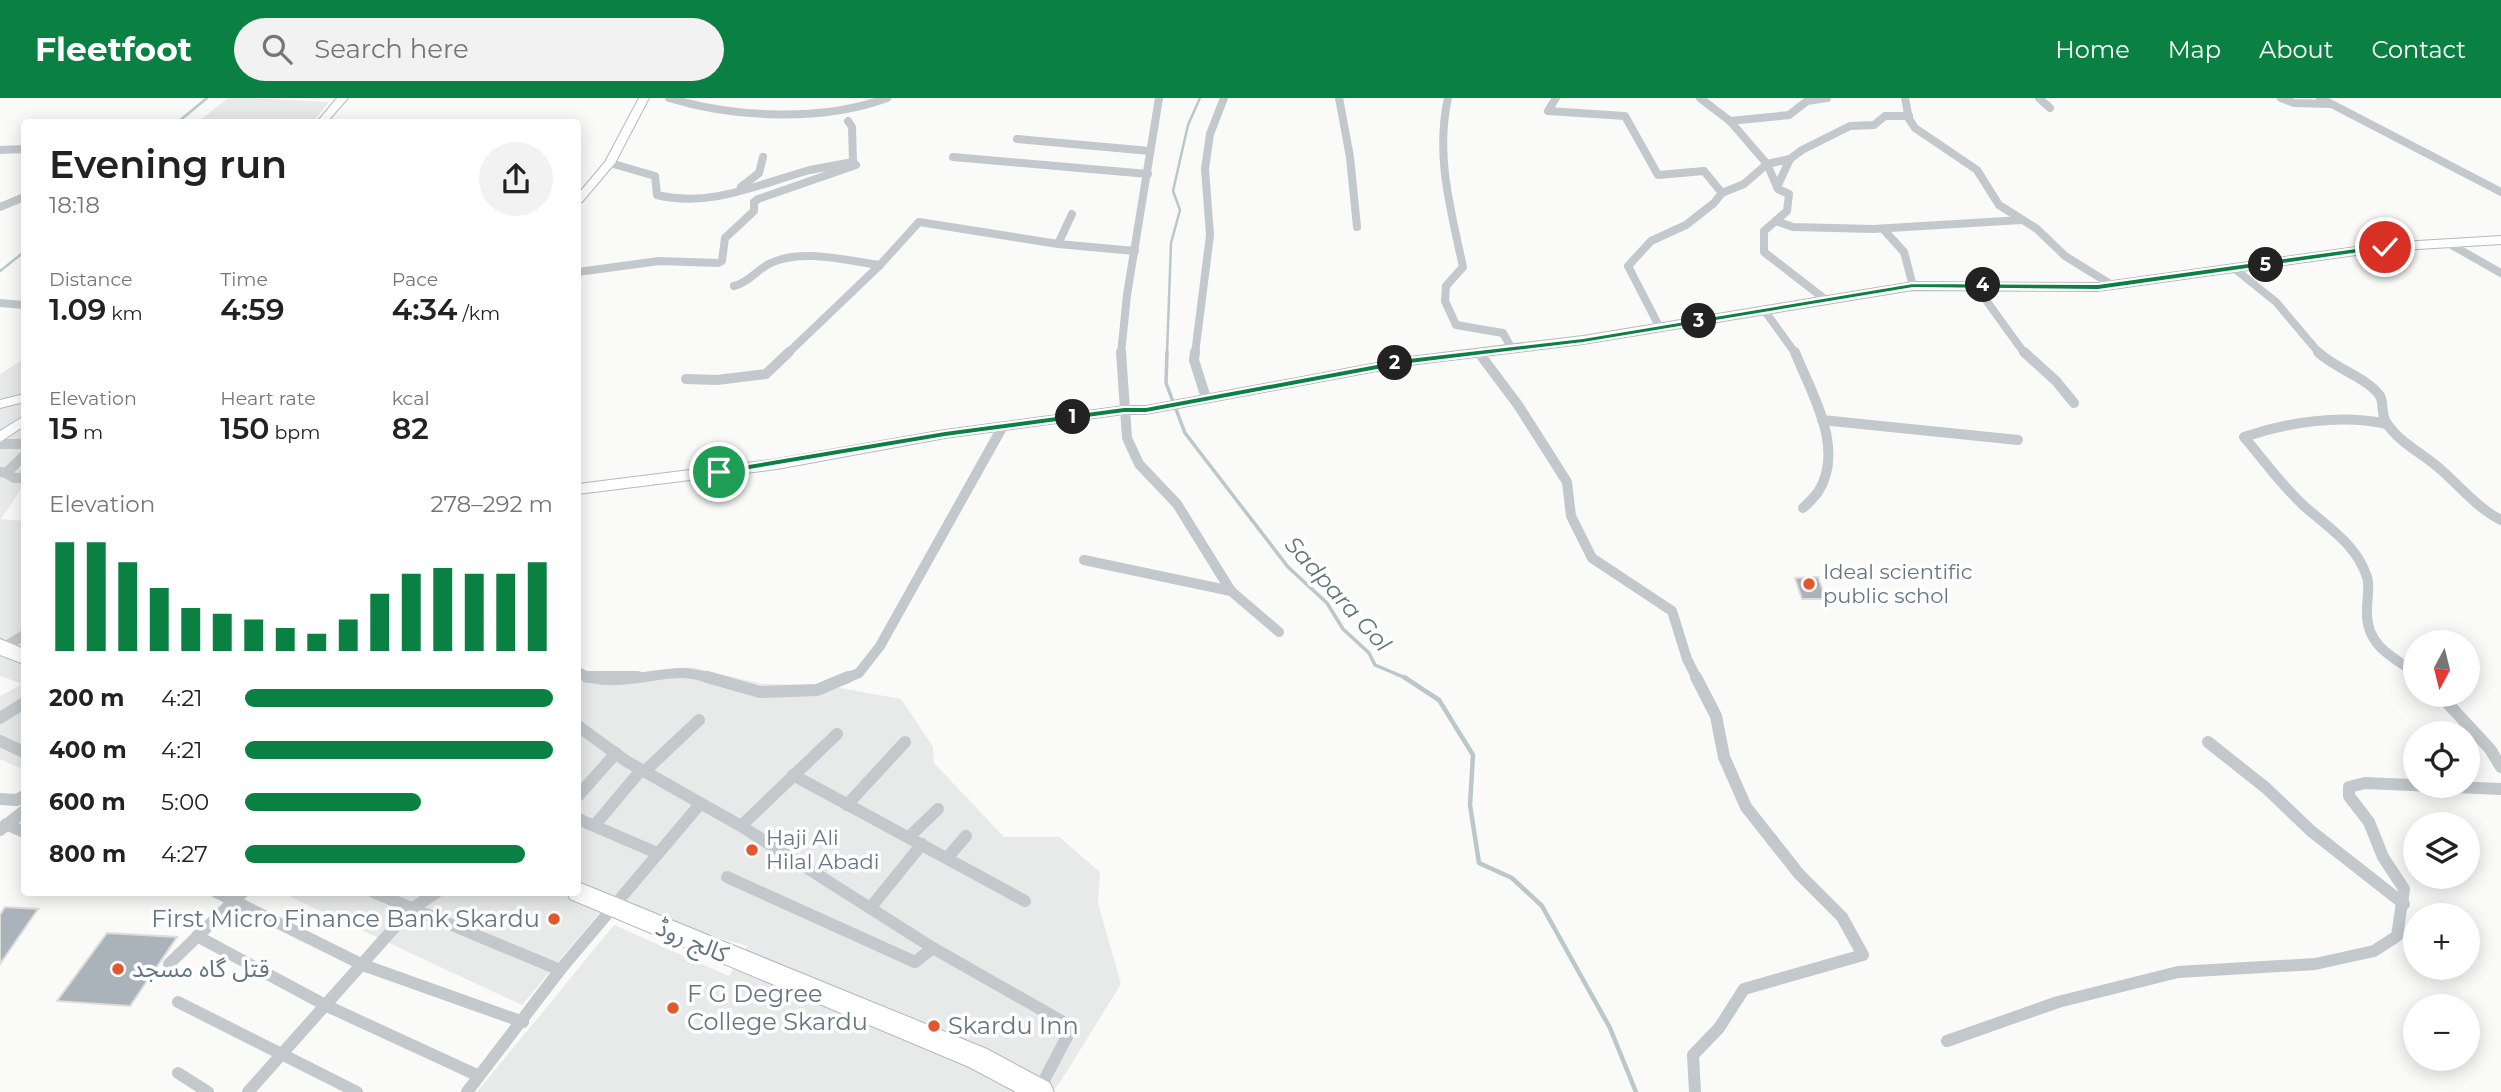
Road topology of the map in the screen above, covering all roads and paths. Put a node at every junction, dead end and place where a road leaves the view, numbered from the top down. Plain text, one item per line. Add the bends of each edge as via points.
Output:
1 (342, 98) edge
2 (644, 98) edge
3 (669, 98) edge
4 (887, 98) edge
5 (1159, 98) edge
6 (1224, 98) edge
7 (1339, 98) edge
8 (1448, 98) edge
9 (1556, 98) edge
10 (1700, 98) edge
11 (1827, 98) edge
12 (1905, 98) edge
13 (2039, 98) edge
14 (2281, 98) edge
15 (2320, 98) edge
16 (2333, 104) junction
17 (2050, 108) dead end
18 (1909, 116) junction
19 (324, 119) edge
20 (848, 121) dead end
21 (1730, 121) junction
22 (1017, 139) dead end
23 (21, 149) edge
24 (0, 150) edge
25 (1150, 151) junction
26 (764, 157) dead end
27 (953, 158) dead end
28 (1790, 159) junction
29 (853, 162) junction
30 (610, 163) junction
31 (1767, 164) junction
32 (1148, 174) junction
33 (1777, 187) junction
34 (2501, 191) edge
35 (733, 192) junction
36 (1722, 193) junction
37 (581, 197) edge
38 (21, 198) edge
39 (0, 207) edge
40 (1072, 214) dead end
41 (2022, 220) junction
42 (1776, 221) junction
43 (1357, 227) dead end
44 (1883, 229) junction
45 (2501, 240) edge
46 (2448, 243) junction
47 (1058, 244) junction
48 (1135, 251) junction
49 (880, 265) junction
50 (2235, 269) junction
51 (581, 272) edge
52 (2501, 273) edge
53 (1975, 285) junction
54 (2112, 285) junction
55 (734, 286) dead end
56 (1913, 286) junction
57 (1826, 300) junction
58 (0, 303) edge
59 (21, 305) edge
60 (1764, 310) junction
61 (1660, 328) junction
62 (1512, 349) junction
63 (1479, 352) junction
64 (686, 380) dead end
65 (21, 399) edge
66 (1203, 399) junction
67 (2074, 403) dead end
68 (0, 404) edge
69 (1124, 410) junction
70 (1822, 420) junction
71 (21, 422) edge
72 (2387, 424) junction
73 (1003, 426) junction
74 (0, 438) edge
75 (2018, 440) dead end
76 (0, 444) edge
77 (21, 444) edge
78 (21, 458) edge
79 (3, 473) edge
80 (21, 478) edge
81 (581, 489) edge
82 (1803, 508) dead end
83 (2501, 520) edge
84 (1084, 560) dead end
85 (1231, 591) junction
86 (1279, 632) dead end
87 (21, 637) edge
88 (2, 647) edge
89 (21, 656) edge
90 (2403, 664) edge
91 (581, 674) edge
92 (21, 705) edge
93 (2450, 707) edge
94 (0, 718) edge
95 (699, 720) dead end
96 (581, 728) edge
97 (837, 734) dead end
98 (0, 741) edge
99 (905, 742) dead end
100 (2208, 742) dead end
101 (21, 751) edge
102 (616, 753) junction
103 (2501, 767) edge
104 (642, 771) junction
105 (793, 775) junction
106 (2501, 789) edge
107 (581, 793) edge
108 (21, 798) edge
109 (0, 799) edge
110 (700, 804) junction
111 (847, 805) junction
112 (938, 809) dead end
113 (21, 813) edge
114 (581, 819) edge
115 (595, 825) junction
116 (741, 826) junction
117 (3, 827) edge
118 (21, 831) edge
119 (966, 836) dead end
120 (909, 837) junction
121 (922, 844) junction
122 (657, 853) junction
123 (947, 858) junction
124 (727, 877) dead end
125 (581, 893) edge
126 (381, 896) edge
127 (431, 896) edge
128 (239, 897) edge
129 (1025, 901) dead end
130 (2403, 903) edge
131 (2404, 903) edge
132 (612, 907) junction
133 (871, 907) junction
134 (2403, 909) edge
135 (410, 910) junction
136 (197, 936) junction
137 (933, 948) junction
138 (169, 964) dead end
139 (363, 965) junction
140 (560, 970) junction
141 (178, 1002) dead end
142 (327, 1006) junction
143 (523, 1022) junction
144 (1947, 1041) dead end
145 (282, 1056) junction
146 (178, 1073) dead end
147 (480, 1076) junction
148 (1040, 1091) edge
149 (208, 1092) edge
150 (248, 1092) edge
151 (357, 1092) edge
152 (467, 1092) edge
153 (1695, 1092) edge

1 - 19 main road
2 - 30 main road
3 - 4 street via 739,112 838,110
5 - 25 street
6 - 66 street via 1210,134 1205,169 1210,235 1194,360
7 - 43 street
8 - 62 street via 1441,124 1442,155 1463,267 1451,275 1443,299 1456,325 1503,333
9 - 36 street via 1548,111 1625,116 1658,175 1704,170
10 - 21 street
11 - 21 street via 1807,102 1789,115
12 - 18 street
13 - 17 street
14 - 16 street
15 - 16 street
16 - 34 street
18 - 28 street via 1885,116 1874,125 1850,126
18 - 41 street via 1924,136 1977,170 1999,205
20 - 29 street
21 - 31 street
22 - 25 street
23 - 24 street
25 - 32 street
26 - 35 street via 759,173
27 - 32 street
28 - 31 street
28 - 33 street
29 - 35 street
29 - 51 street via 852,169 758,199 754,211 726,238 718,263 659,261
30 - 35 street via 655,176 661,197 695,200
30 - 37 main road
31 - 33 street
31 - 36 street via 1744,184
32 - 48 street
33 - 42 street via 1789,194 1787,211
36 - 61 street via 1686,225 1651,241 1628,266
38 - 39 street
40 - 47 street
41 - 44 street
41 - 54 street via 2065,256
42 - 44 street via 1793,227
42 - 57 street via 1764,231 1764,252
44 - 56 street via 1904,252
45 - 46 main road
46 - 50 main road via 2385,247
46 - 52 street
47 - 48 street
47 - 49 street via 919,222
48 - 69 street via 1121,349
49 - 55 street via 790,259 768,264 760,274
49 - 64 street via 766,374
50 - 54 main road
50 - 72 street via 2276,302 2330,364 2376,391
53 - 54 main road
53 - 56 main road
53 - 67 street via 2029,359
56 - 57 main road
57 - 60 main road
58 - 59 street
60 - 61 main road
60 - 70 street via 1794,350
61 - 62 main road
62 - 63 main road
63 - 66 main road
63 - 153 street via 1567,482 1571,516 1592,558 1672,611 1687,659 1716,716 1724,757 1746,807 1799,874 1842,918 1863,955 1744,989 1693,1055
65 - 68 main road
66 - 69 main road
69 - 73 main road
69 - 85 street via 1127,438 1139,464 1177,505
70 - 75 street
70 - 82 street via 1828,461 1819,491
71 - 74 main road
72 - 83 street
72 - 90 street via 2366,419 2337,421 2270,428 2244,437 2303,505 2347,544 2368,578 2366,622 2373,641
73 - 81 main road via 777,464
73 - 91 street via 880,646 859,673 817,690 760,692 695,674 588,678
76 - 77 street
78 - 79 street
79 - 80 street
84 - 85 street
85 - 86 street
87 - 88 street
88 - 89 highway
92 - 94 street
93 - 103 street via 2485,741
95 - 104 street
96 - 102 street
97 - 105 street
98 - 101 street
99 - 111 street
100 - 130 street
102 - 104 street
102 - 107 street
104 - 110 street
104 - 115 street
105 - 111 street
105 - 116 street
106 - 131 street via 2365,783 2349,787 2349,796 2369,822 2383,857 2404,889
108 - 109 street
110 - 116 street
110 - 122 street
111 - 120 street
112 - 120 street
113 - 117 street
114 - 115 street
115 - 122 street
116 - 133 street
117 - 118 street
119 - 123 street
120 - 121 street
121 - 123 street
121 - 133 street
122 - 132 street
123 - 129 street
124 - 137 street via 915,962
125 - 132 highway, کالج روڈ
126 - 135 street
127 - 135 street
128 - 136 street
128 - 139 street
132 - 140 street
132 - 148 highway, کالج روڈ via 978,1058
133 - 137 street
134 - 144 street via 2397,936 2374,951 2315,964 2178,972 2058,1002
135 - 139 street
135 - 140 street
136 - 138 street
136 - 142 street
137 - 148 street via 1072,1027
139 - 142 street
139 - 143 street
140 - 143 street
141 - 145 street
142 - 145 street
142 - 147 street
143 - 147 street
145 - 150 street
145 - 151 street
146 - 149 street
147 - 152 street

